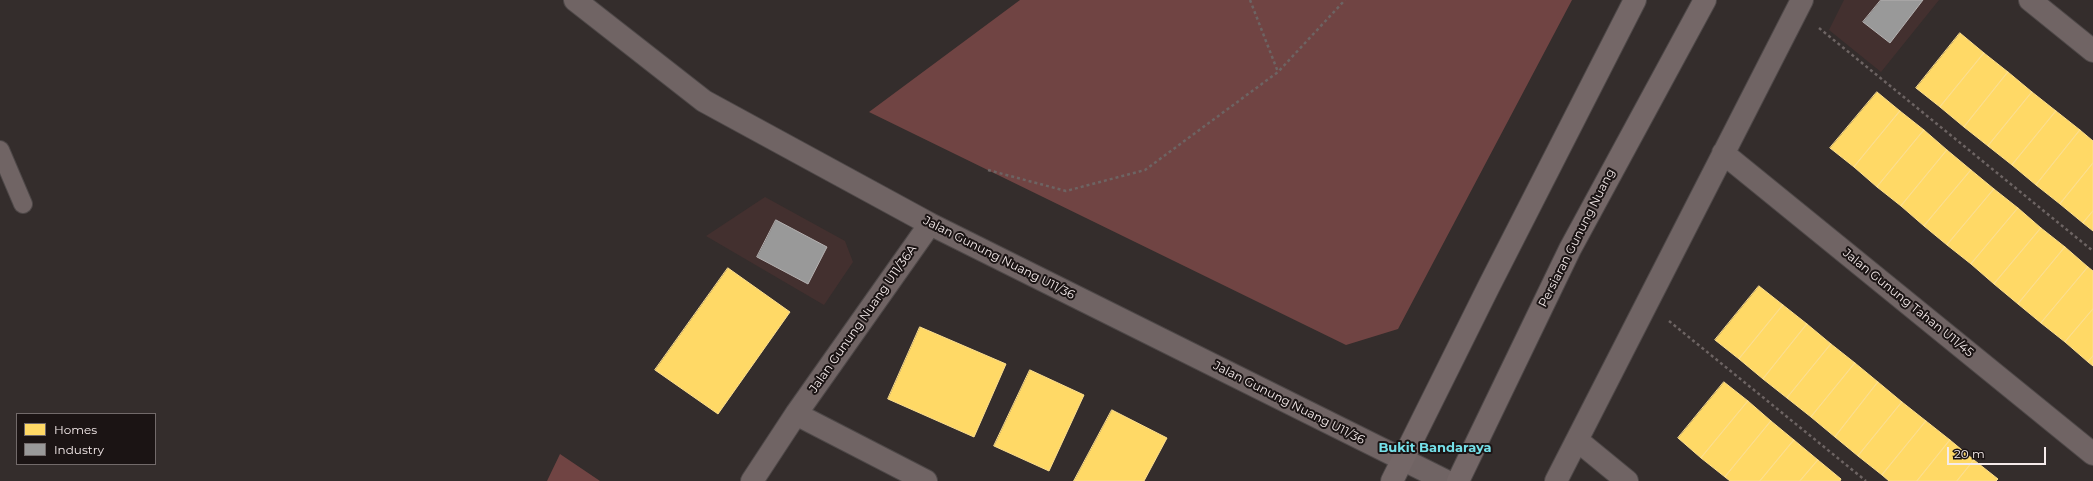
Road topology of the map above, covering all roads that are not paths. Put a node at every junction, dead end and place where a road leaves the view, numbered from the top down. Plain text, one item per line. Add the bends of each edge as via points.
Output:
1 (575, 0) edge
2 (1635, 0) edge
3 (1705, 0) edge
4 (2030, 0) edge
5 (1799, 5) edge
6 (2093, 51) edge
7 (0, 150) edge
8 (1723, 153) junction
9 (23, 204) dead end
10 (930, 224) junction
11 (796, 414) junction
12 (1577, 440) junction
13 (2093, 454) edge
14 (1403, 460) junction
15 (752, 481) edge
16 (926, 481) edge
17 (1392, 481) edge
18 (1446, 481) edge
19 (1458, 481) edge
20 (1556, 481) edge
21 (1627, 481) edge

1 - 10 street, Jalan Gunung Nuang U11/36 via 704,101
2 - 14 street via 1492,279
3 - 19 street, Persiaran Gunung Nuang via 1570,249
4 - 6 street
5 - 8 street
7 - 9 lane
8 - 12 street
8 - 13 street, Jalan Gunung Tahan U11/45
10 - 11 street, Jalan Gunung Nuang U11/36A
10 - 14 street, Jalan Gunung Nuang U11/36
11 - 15 street, Jalan Gunung Nuang U11/36A
11 - 16 street
12 - 20 street
12 - 21 street
14 - 17 street
14 - 18 street, Jalan Gunung Nuang U11/36

